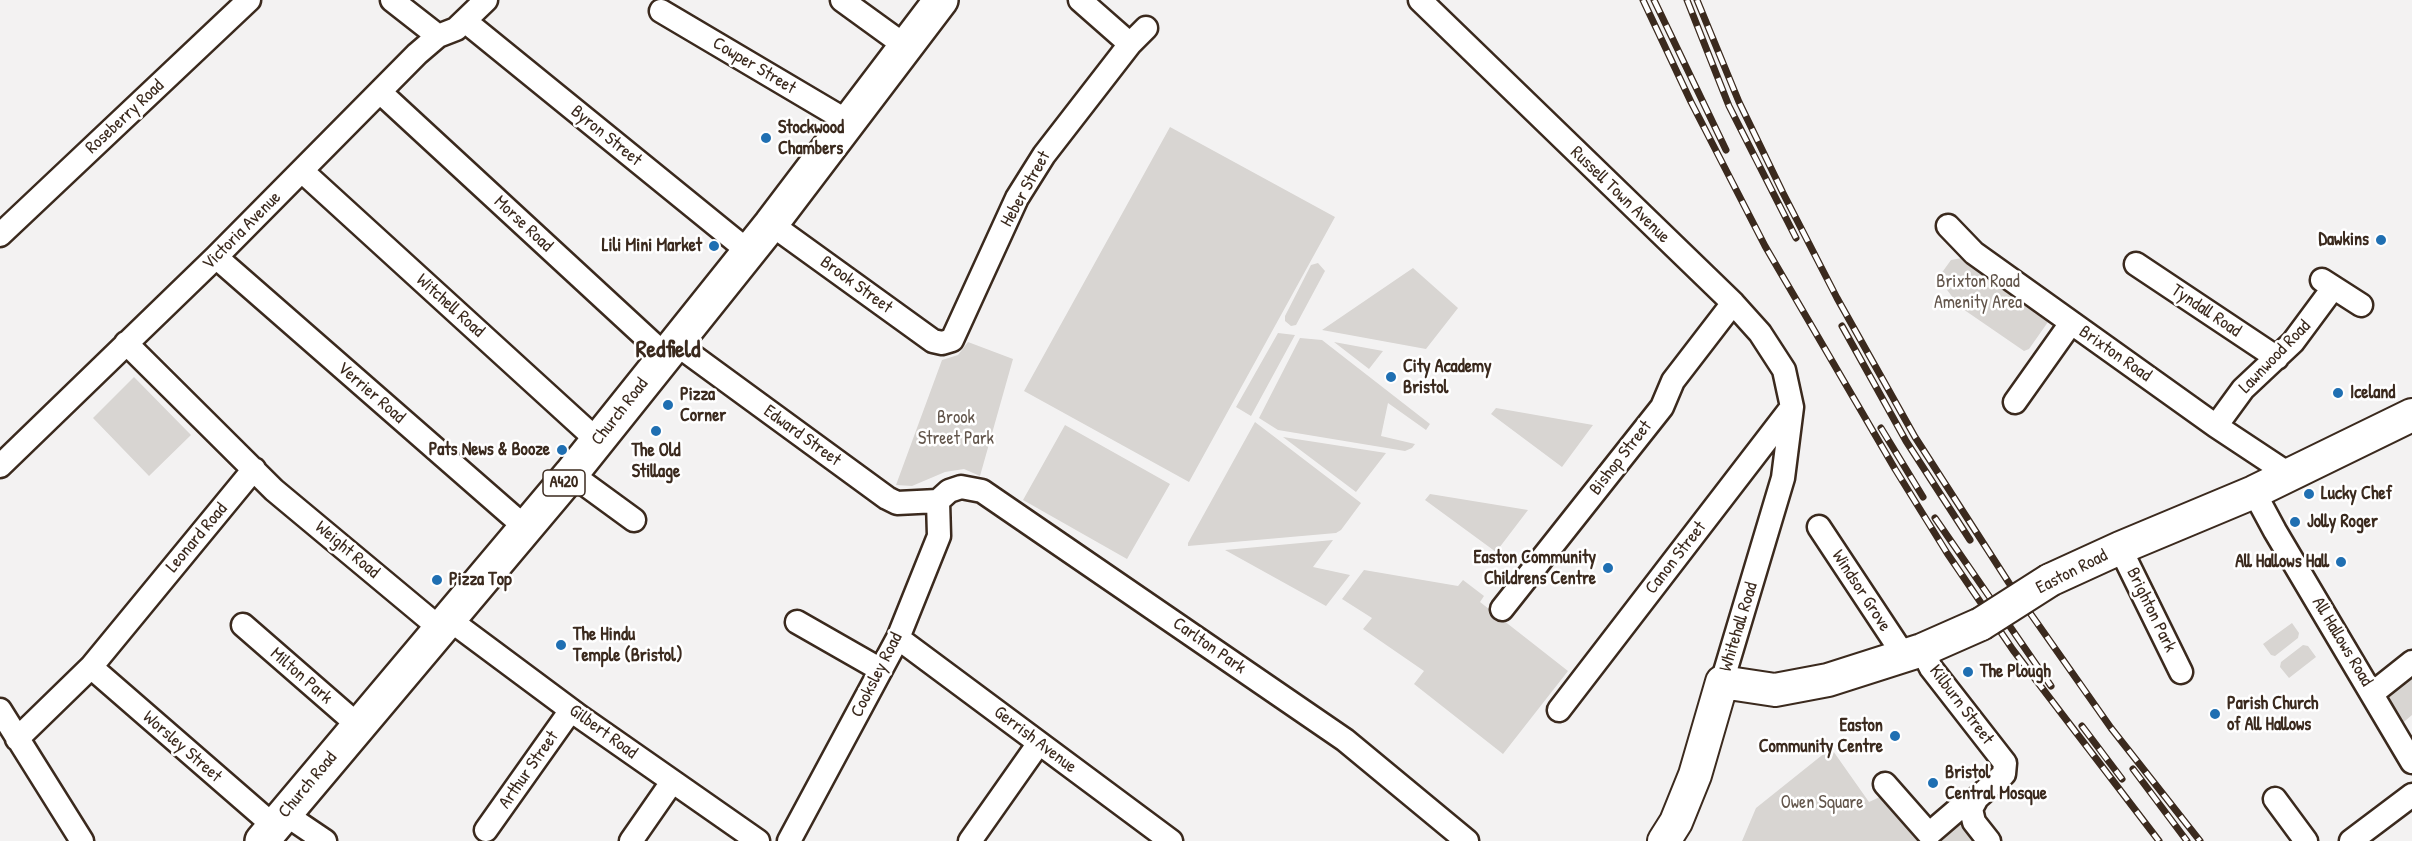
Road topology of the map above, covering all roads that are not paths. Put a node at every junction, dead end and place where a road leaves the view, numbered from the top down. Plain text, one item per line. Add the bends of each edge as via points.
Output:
1 (249, 0) edge
2 (392, 0) edge
3 (486, 0) edge
4 (842, 0) edge
5 (941, 0) edge
6 (1080, 0) edge
7 (1420, 0) edge
8 (661, 11) dead end
9 (465, 21) junction
10 (438, 36) junction
11 (904, 45) junction
12 (380, 93) junction
13 (847, 121) junction
14 (302, 171) junction
15 (771, 224) junction
16 (1948, 226) dead end
17 (0, 235) edge
18 (748, 251) junction
19 (216, 257) junction
20 (2136, 264) dead end
21 (1733, 303) junction
22 (2361, 305) dead end
23 (2071, 323) junction
24 (126, 343) junction
25 (942, 343) joint
26 (670, 350) junction
27 (2277, 358) junction
28 (2015, 402) dead end
29 (1792, 406) junction
30 (2412, 416) edge
31 (2216, 426) junction
32 (598, 441) junction
33 (0, 466) edge
34 (254, 469) junction
35 (571, 474) junction
36 (2290, 474) junction
37 (2254, 492) junction
38 (938, 501) junction
39 (634, 520) dead end
40 (1819, 527) dead end
41 (526, 528) junction
42 (2120, 548) junction
43 (1502, 609) dead end
44 (797, 622) dead end
45 (446, 625) junction
46 (243, 626) dead end
47 (898, 638) junction
48 (1912, 652) junction
49 (2412, 662) edge
50 (91, 667) junction
51 (881, 670) junction
52 (2181, 672) dead end
53 (1722, 682) junction
54 (2373, 693) junction
55 (0, 710) edge
56 (571, 710) junction
57 (1559, 710) dead end
58 (359, 726) junction
59 (17, 739) junction
60 (1039, 743) junction
61 (2411, 755) edge
62 (672, 782) junction
63 (1885, 784) dead end
64 (2412, 795) edge
65 (2276, 799) dead end
66 (1972, 806) junction
67 (273, 827) edge
68 (486, 830) dead end
69 (1144, 833) edge
70 (793, 840) edge
71 (82, 841) edge
72 (325, 841) edge
73 (631, 841) edge
74 (758, 841) edge
75 (970, 841) edge
76 (1172, 841) edge
77 (1467, 841) edge
78 (1664, 841) edge
79 (1989, 841) edge
80 (2306, 841) edge
81 (2352, 841) edge

1 - 17 street, Roseberry Road
2 - 10 street
3 - 9 street, Victoria Avenue
4 - 11 street
5 - 11 main road, Church Road / A420
6 - 25 street, Heber Street via 1138,36 1044,155 1017,198 952,340
7 - 21 street, Russell Town Avenue
8 - 13 street, Cowper Street
9 - 10 street, Victoria Avenue
9 - 18 street, Byron Street
10 - 12 street, Victoria Avenue
11 - 13 main road, Church Road / A420
12 - 14 street, Victoria Avenue
12 - 26 street, Morse Road
13 - 15 main road, Church Road / A420
14 - 19 street, Victoria Avenue
14 - 32 street, Witchell Road
15 - 18 main road, Church Road / A420
15 - 25 street, Brook Street via 933,341
16 - 23 street, Brixton Road via 1974,253
18 - 26 main road, Church Road / A420
19 - 24 street, Victoria Avenue
19 - 41 street, Verrier Road
20 - 27 street, Tyndall Road
21 - 29 street, Russell Town Avenue via 1777,356
21 - 43 street, Bishop Street via 1673,381 1662,407
22 - 27 street, Lawnwood Road via 2327,284 2311,320
23 - 28 street
23 - 31 street, Brixton Road
24 - 33 street, Victoria Avenue
24 - 34 street
26 - 32 main road, Church Road / A420
26 - 38 street, Edward Street via 887,498 897,503
27 - 31 street, Lawnwood Road via 2243,389
29 - 53 street, Whitehall Road via 1783,478
29 - 57 street, Canon Street via 1670,551
30 - 36 main road, Easton Road
31 - 36 street, Brixton Road
32 - 35 main road, Church Road / A420
34 - 45 street, Weight Road via 286,500
34 - 50 street, Leonard Road
35 - 39 street
35 - 41 main road, Church Road / A420
36 - 37 main road, Easton Road
37 - 42 main road, Easton Road
37 - 54 street, All Hallows Road
38 - 47 street, Cooksley Road via 939,537
38 - 77 street, Carlton Park via 961,487 982,491 1345,740
40 - 48 street, Windsor Grove
41 - 45 main road, Church Road / A420
42 - 48 main road, Easton Road, bridge via 2050,580 1981,624
42 - 52 street, Brighton Park
44 - 51 street
45 - 56 street, Gilbert Road
45 - 58 main road, Church Road / A420
46 - 58 street, Milton Park
47 - 51 street, Cooksley Road
47 - 60 street, Gerrish Avenue
48 - 53 main road, Easton Road via 1828,680 1775,690
48 - 66 street, Kilburn Street via 1931,668 2006,769
49 - 54 street
50 - 59 street, Leonard Road
50 - 67 street, Worsley Street
51 - 70 street, Cooksley Road
53 - 78 main road, Whitehall Road via 1695,775
54 - 61 street, All Hallows Road
55 - 59 street
56 - 62 street, Gilbert Road
56 - 68 street, Arthur Street
58 - 67 main road, Church Road / A420
59 - 71 street
60 - 69 street, Gerrish Avenue
60 - 75 street
62 - 73 street
62 - 74 street, Gilbert Road
63 - 66 street via 1929,834 1957,810
64 - 81 street
65 - 80 street
66 - 79 street via 1970,815
67 - 72 street, Worsley Street
69 - 76 street, Gerrish Avenue

